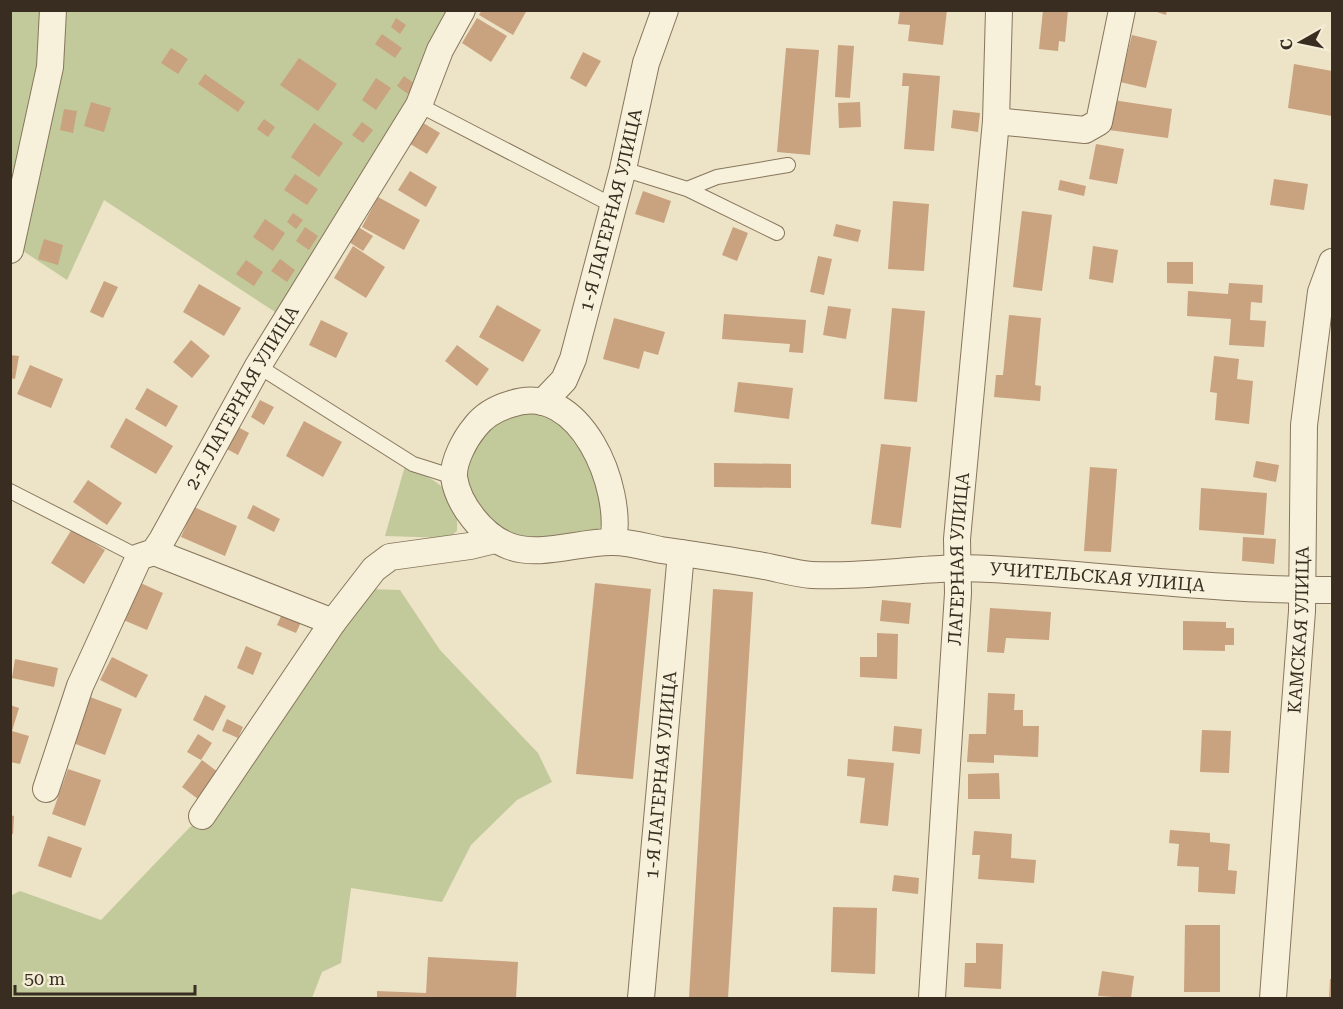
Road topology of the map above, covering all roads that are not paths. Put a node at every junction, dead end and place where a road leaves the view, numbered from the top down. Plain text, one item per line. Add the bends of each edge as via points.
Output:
1 (53, 10) edge
2 (462, 10) edge
3 (665, 10) edge
4 (999, 10) edge
5 (1122, 10) edge
6 (419, 105) junction
7 (996, 121) junction
8 (788, 165) dead end
9 (623, 169) junction
10 (687, 189) junction
11 (612, 205) junction
12 (777, 232) dead end
13 (10, 250) edge
14 (1332, 262) edge
15 (258, 366) junction
16 (543, 402) junction
17 (454, 477) junction
18 (10, 491) edge
19 (495, 540) junction
20 (613, 542) junction
21 (681, 553) junction
22 (146, 555) junction
23 (957, 568) junction
24 (1332, 590) edge
25 (1302, 591) junction
26 (333, 622) junction
27 (46, 789) dead end
28 (202, 816) dead end
29 (640, 999) edge
30 (932, 999) edge
31 (1273, 999) edge

1 - 13 street via 50,67
2 - 6 street, 2-Я ЛАГЕРНАЯ УЛИЦА via 440,50
3 - 9 street, 1-Я ЛАГЕРНАЯ УЛИЦА via 646,63
4 - 7 street, ЛАГЕРНАЯ УЛИЦА
5 - 7 street via 1099,122 1085,130
6 - 11 lane
6 - 15 street, 2-Я ЛАГЕРНАЯ УЛИЦА
7 - 23 street, ЛАГЕРНАЯ УЛИЦА
8 - 10 lane via 717,177
9 - 10 lane
9 - 11 street, 1-Я ЛАГЕРНАЯ УЛИЦА
10 - 12 lane
11 - 16 street, 1-Я ЛАГЕРНАЯ УЛИЦА via 573,359 564,380
14 - 25 street, КАМСКАЯ УЛИЦА via 1321,292 1304,425
15 - 17 lane via 413,464
15 - 22 street, 2-Я ЛАГЕРНАЯ УЛИЦА
16 - 17 street via 521,400 496,409 476,425 456,462
16 - 20 street via 577,423 603,465 615,503
17 - 19 street via 467,511
18 - 22 lane
19 - 20 street via 514,548 543,549
19 - 26 street via 390,557 374,569
20 - 21 street, УЧИТЕЛЬСКАЯ УЛИЦА
21 - 23 street, УЧИТЕЛЬСКАЯ УЛИЦА via 811,575
21 - 29 street, 1-Я ЛАГЕРНАЯ УЛИЦА
22 - 26 street
22 - 27 street, 2-Я ЛАГЕРНАЯ УЛИЦА via 80,686
23 - 25 street, УЧИТЕЛЬСКАЯ УЛИЦА
23 - 30 street, ЛАГЕРНАЯ УЛИЦА
24 - 25 street, УЧИТЕЛЬСКАЯ УЛИЦА
25 - 31 street, КАМСКАЯ УЛИЦА
26 - 28 street

